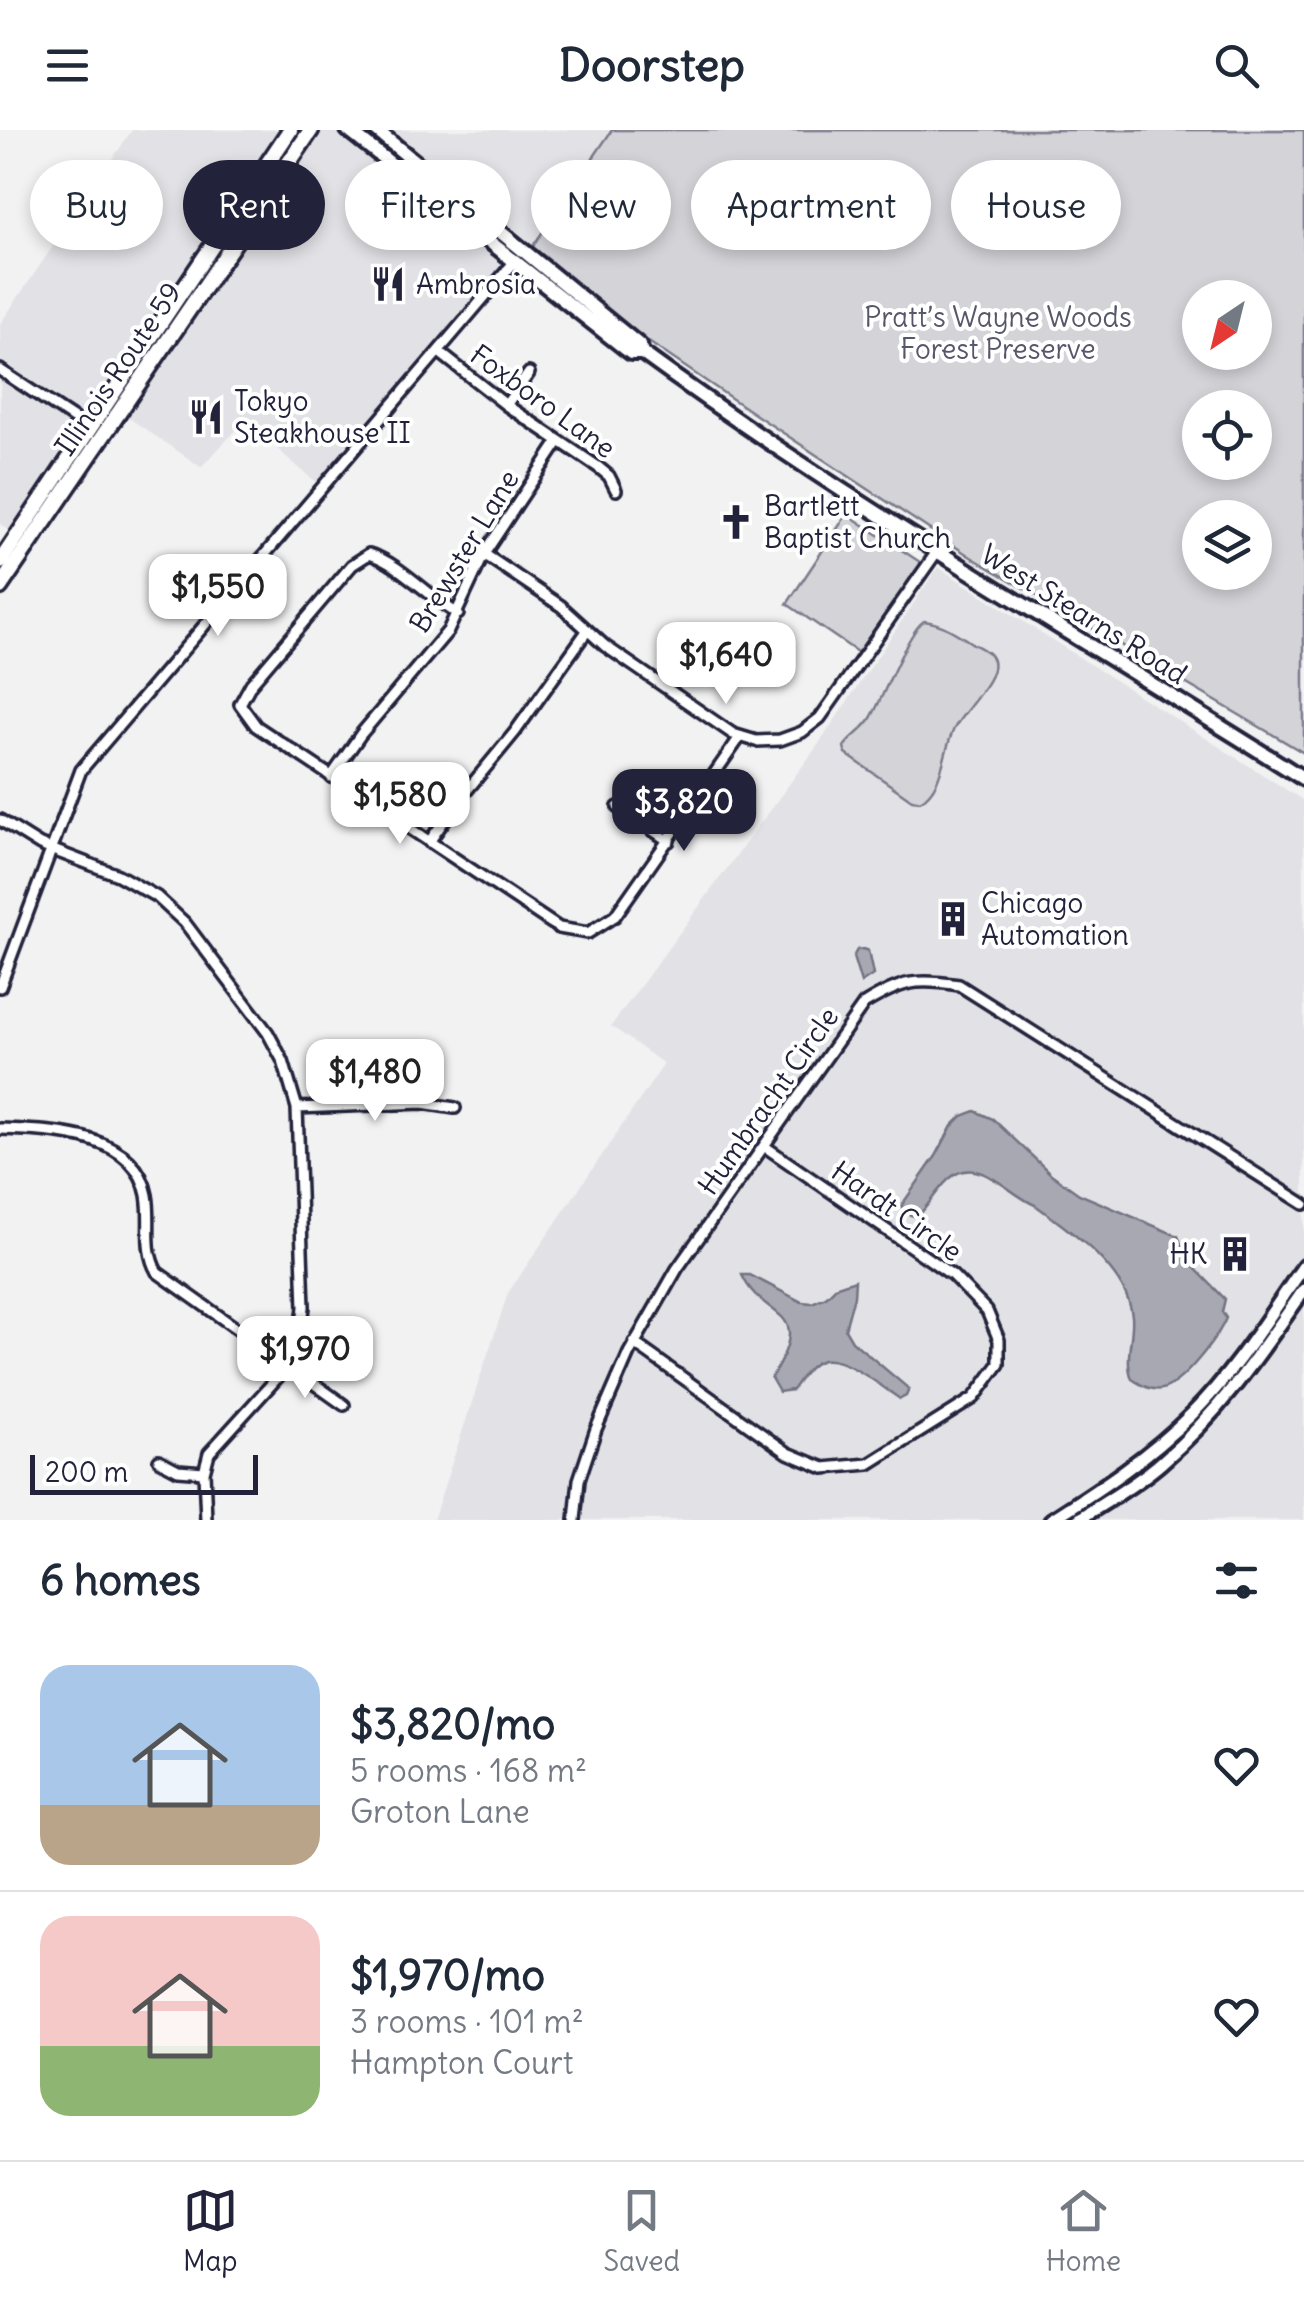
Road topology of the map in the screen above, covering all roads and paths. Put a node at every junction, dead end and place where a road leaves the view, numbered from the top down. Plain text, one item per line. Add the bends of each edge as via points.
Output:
1 (290, 130) edge
2 (312, 130) edge
3 (348, 130) edge
4 (376, 130) edge
5 (523, 249) junction
6 (515, 262) junction
7 (439, 352) junction
8 (642, 353) junction
9 (0, 370) edge
10 (529, 374) dead end
11 (506, 405) junction
12 (95, 433) junction
13 (559, 441) junction
14 (616, 490) dead end
15 (936, 553) junction
16 (484, 554) junction
17 (0, 562) edge
18 (0, 587) edge
19 (458, 614) junction
20 (587, 631) junction
21 (740, 737) junction
22 (331, 777) junction
23 (1304, 779) edge
24 (618, 806) dead end
25 (0, 820) edge
26 (669, 841) junction
27 (428, 842) junction
28 (51, 850) junction
29 (5, 961) edge
30 (0, 987) edge
31 (297, 1108) junction
32 (455, 1108) dead end
33 (0, 1129) edge
34 (764, 1146) junction
35 (1304, 1204) edge
36 (1304, 1266) edge
37 (1304, 1290) edge
38 (634, 1342) junction
39 (288, 1366) junction
40 (344, 1404) dead end
41 (158, 1460) dead end
42 (204, 1472) junction
43 (206, 1520) edge
44 (575, 1520) edge
45 (1051, 1520) edge
46 (1078, 1520) edge

1 - 12 main road, Illinois Route 59
2 - 12 main road, Illinois Route 59
3 - 6 main road, West Stearns Road
4 - 5 main road, West Stearns Road
5 - 6 street
5 - 8 main road, West Stearns Road
6 - 7 street
6 - 8 main road, West Stearns Road via 631,353
7 - 11 street, Foxboro Lane
7 - 28 street via 81,770
8 - 15 main road, West Stearns Road
9 - 12 street
10 - 11 street
11 - 13 street, Foxboro Lane
12 - 17 main road, Illinois Route 59
12 - 18 main road, Illinois Route 59
13 - 14 street, Foxboro Lane via 598,467
13 - 16 street, Brewster Lane
15 - 21 street via 814,724 780,740
15 - 23 main road, West Stearns Road
16 - 19 street, Brewster Lane
16 - 20 street
19 - 22 street, Brewster Lane
19 - 22 street via 368,554 250,684 240,704 256,726
20 - 21 street
20 - 27 street
21 - 26 street
22 - 27 street
24 - 26 street
25 - 28 street
26 - 27 street via 619,912 588,933 553,925
28 - 29 street
28 - 31 street via 136,883 178,915 268,1033
29 - 30 street
31 - 32 street
31 - 39 street via 304,1307
33 - 39 street via 76,1134 116,1152 147,1193 149,1256 157,1272
34 - 35 street, Humbracht Circle via 864,1004 920,979 959,985 993,1004
34 - 38 street, Humbracht Circle via 676,1269
34 - 38 street, Hardt Circle via 952,1275 987,1311 999,1340 999,1364 974,1398 869,1464 824,1468 788,1453
36 - 45 street via 1194,1412 1132,1466
37 - 46 street via 1202,1425
38 - 44 street, Humbracht Circle via 584,1464
39 - 40 street
39 - 42 street via 217,1441
41 - 42 street
42 - 43 street

